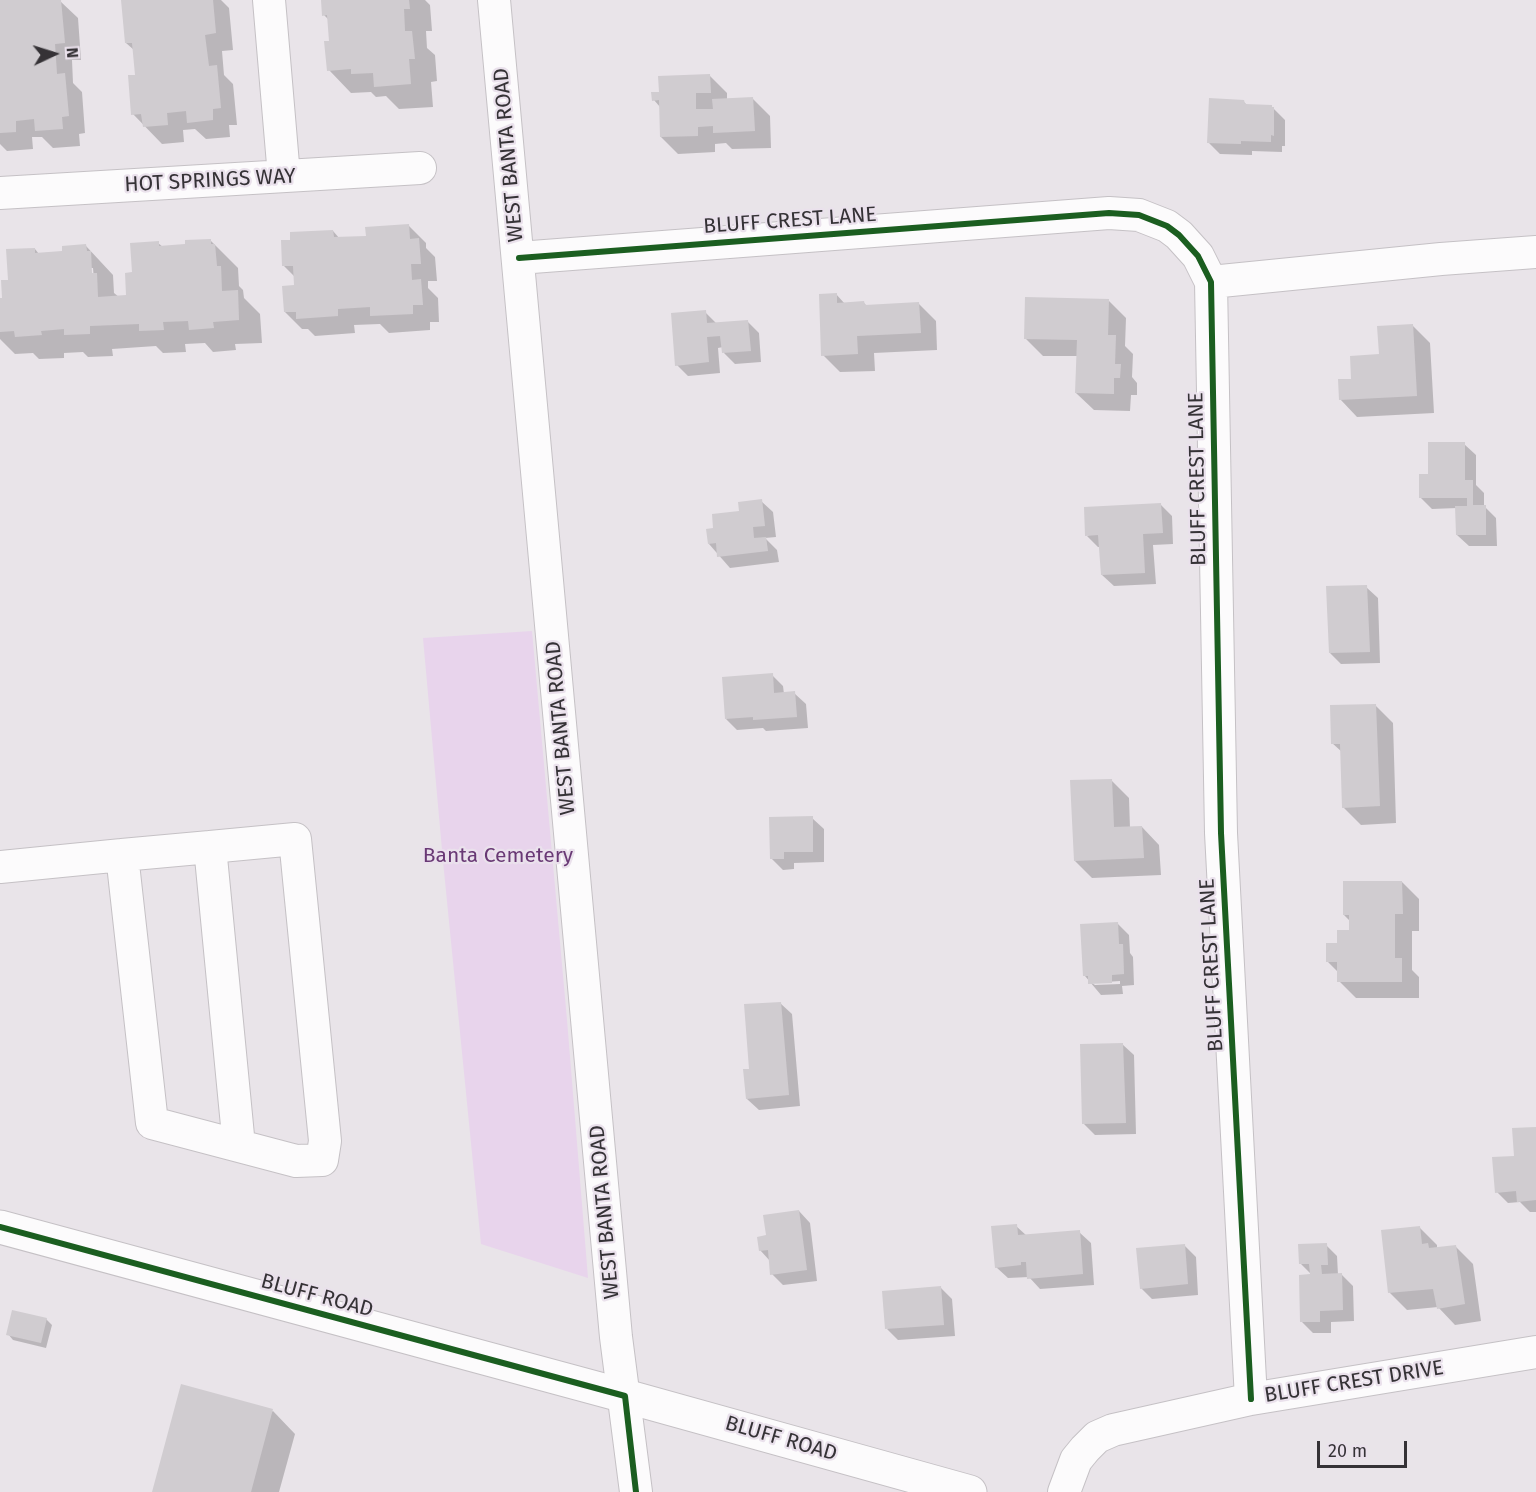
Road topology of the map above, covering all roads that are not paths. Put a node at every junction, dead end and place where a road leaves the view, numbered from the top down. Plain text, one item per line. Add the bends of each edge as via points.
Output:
1 (269, 0) edge
2 (494, 0) edge
3 (420, 168) dead end
4 (284, 176) junction
5 (0, 193) edge
6 (1536, 252) edge
7 (519, 258) junction
8 (1211, 282) junction
9 (210, 847) junction
10 (122, 855) junction
11 (0, 867) edge
12 (239, 1146) junction
13 (0, 1227) edge
14 (1536, 1352) edge
15 (625, 1396) junction
16 (1251, 1399) junction
17 (636, 1492) edge
18 (970, 1492) edge
19 (1064, 1492) edge

1 - 4 street
2 - 7 street, WEST BANTA ROAD
3 - 4 street, HOT SPRINGS WAY
4 - 5 street, HOT SPRINGS WAY
6 - 8 street
7 - 8 street, BLUFF CREST LANE via 1125,213 1153,220 1179,235 1198,256
7 - 15 street, WEST BANTA ROAD via 615,1325
8 - 16 street, BLUFF CREST LANE via 1221,833
9 - 10 street
9 - 12 street
9 - 12 street via 295,839 326,1141 322,1160 296,1161
10 - 11 street
10 - 12 street via 152,1123
13 - 15 main road, BLUFF ROAD
14 - 16 street, BLUFF CREST DRIVE
15 - 17 street, WEST BANTA ROAD
15 - 18 main road, BLUFF ROAD
16 - 19 street, BLUFF CREST DRIVE via 1097,1437 1076,1460

